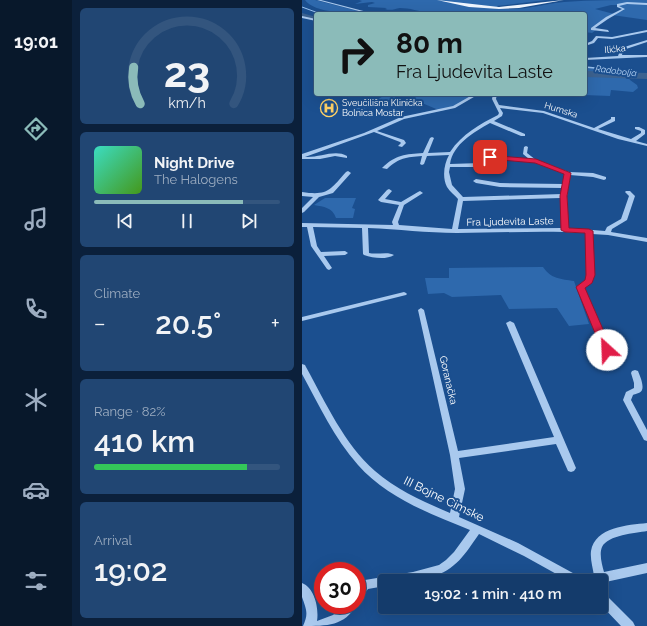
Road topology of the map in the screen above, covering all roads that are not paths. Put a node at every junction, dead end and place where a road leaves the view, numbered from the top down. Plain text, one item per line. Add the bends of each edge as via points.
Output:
1 (318, 0) edge
2 (439, 0) edge
3 (562, 0) edge
4 (639, 0) edge
5 (647, 3) edge
6 (366, 12) edge
7 (302, 17) edge
8 (314, 20) edge
9 (608, 30) dead end
10 (647, 32) edge
11 (647, 41) edge
12 (587, 44) edge
13 (628, 48) junction
14 (620, 56) junction
15 (642, 56) junction
16 (647, 56) edge
17 (587, 59) edge
18 (473, 96) edge
19 (495, 96) edge
20 (498, 106) junction
21 (613, 118) dead end
22 (490, 121) junction
23 (637, 128) dead end
24 (595, 129) junction
25 (374, 131) junction
26 (523, 135) dead end
27 (432, 138) dead end
28 (632, 141) junction
29 (647, 145) edge
30 (400, 146) dead end
31 (526, 147) dead end
32 (451, 153) junction
33 (425, 155) junction
34 (302, 157) edge
35 (345, 157) dead end
36 (490, 157) dead end
37 (536, 161) junction
38 (422, 164) dead end
39 (481, 165) dead end
40 (385, 168) dead end
41 (448, 168) junction
42 (348, 173) dead end
43 (568, 173) junction
44 (604, 178) dead end
45 (476, 182) dead end
46 (565, 186) junction
47 (388, 191) dead end
48 (628, 192) dead end
49 (420, 193) dead end
50 (302, 194) edge
51 (317, 196) junction
52 (564, 196) junction
53 (461, 199) junction
54 (402, 204) junction
55 (302, 211) edge
56 (302, 225) edge
57 (310, 225) junction
58 (365, 227) junction
59 (396, 227) junction
60 (565, 230) junction
61 (455, 231) junction
62 (589, 231) junction
63 (608, 233) junction
64 (647, 240) edge
65 (345, 252) dead end
66 (319, 254) junction
67 (391, 255) dead end
68 (329, 268) dead end
69 (404, 294) dead end
70 (421, 310) dead end
71 (302, 319) edge
72 (510, 322) dead end
73 (607, 350) dead end
74 (302, 368) edge
75 (635, 373) dead end
76 (647, 438) edge
77 (559, 440) junction
78 (454, 455) junction
79 (571, 468) dead end
80 (454, 519) junction
81 (647, 527) edge
82 (477, 529) junction
83 (647, 568) edge
84 (566, 574) edge
85 (598, 574) edge
86 (608, 577) edge
87 (366, 585) edge
88 (302, 588) edge
89 (608, 605) edge
90 (344, 614) edge
91 (309, 626) edge
92 (318, 626) edge
93 (629, 626) edge

1 - 6 street
2 - 3 main road via 486,7 518,7
4 - 5 street
5 - 9 street via 618,5 624,9 592,29
7 - 8 street
10 - 12 street via 597,38
11 - 13 street
13 - 14 street via 622,50
13 - 15 street
14 - 15 street, Ilićka
14 - 17 street, Ilićka
15 - 16 street, Ilićka
18 - 25 street via 454,107 410,116
19 - 20 street
20 - 22 street via 501,115
20 - 24 street, Humska via 544,112
21 - 24 street via 610,123
22 - 26 street
22 - 32 street via 463,138
23 - 28 street via 643,130 643,133
24 - 28 street, Humska
25 - 30 street via 404,143
25 - 34 street
27 - 33 street
28 - 29 street, Humska
31 - 37 street via 526,156
32 - 33 street
32 - 41 street
33 - 38 street
33 - 40 street via 400,157
34 - 35 street via 315,158 336,154
36 - 37 street
37 - 43 street
39 - 41 street
41 - 53 street via 450,187
42 - 51 street via 331,192
43 - 44 street
43 - 46 street, Fra Ljudevita Laste
45 - 46 street
46 - 52 street, Fra Ljudevita Laste
47 - 54 street via 381,200
48 - 63 street via 632,196 624,220 609,228
49 - 54 street
50 - 51 street
51 - 55 street
52 - 53 street
52 - 60 street, Fra Ljudevita Laste
53 - 61 street, Fra Ljudevita Laste
54 - 59 street via 395,222
56 - 57 street, Fra Ljudevita Laste
57 - 58 street, Fra Ljudevita Laste
57 - 66 street via 313,242
58 - 59 street, Fra Ljudevita Laste
58 - 67 street via 366,254
59 - 61 street, Fra Ljudevita Laste
60 - 61 street, Fra Ljudevita Laste
60 - 62 street, Fra Ljudevita Laste
62 - 63 street, Fra Ljudevita Laste
62 - 73 street via 590,275 588,281 580,287
63 - 64 street, Fra Ljudevita Laste
65 - 66 street
66 - 68 street
69 - 71 street
70 - 78 street, Goranačka
72 - 77 street
74 - 80 street, III Bojne Cimske via 348,447 376,478 408,498
75 - 76 street via 638,390 630,392 627,400
77 - 78 street
77 - 79 street
78 - 80 street, Goranačka via 460,489
80 - 82 street, III Bojne Cimske
81 - 85 street via 607,536 600,541 596,548
82 - 84 street, III Bojne Cimske
82 - 87 street via 451,563 443,568 432,573
83 - 86 street
88 - 91 street via 310,600 312,621
89 - 93 street
90 - 92 street via 339,619

